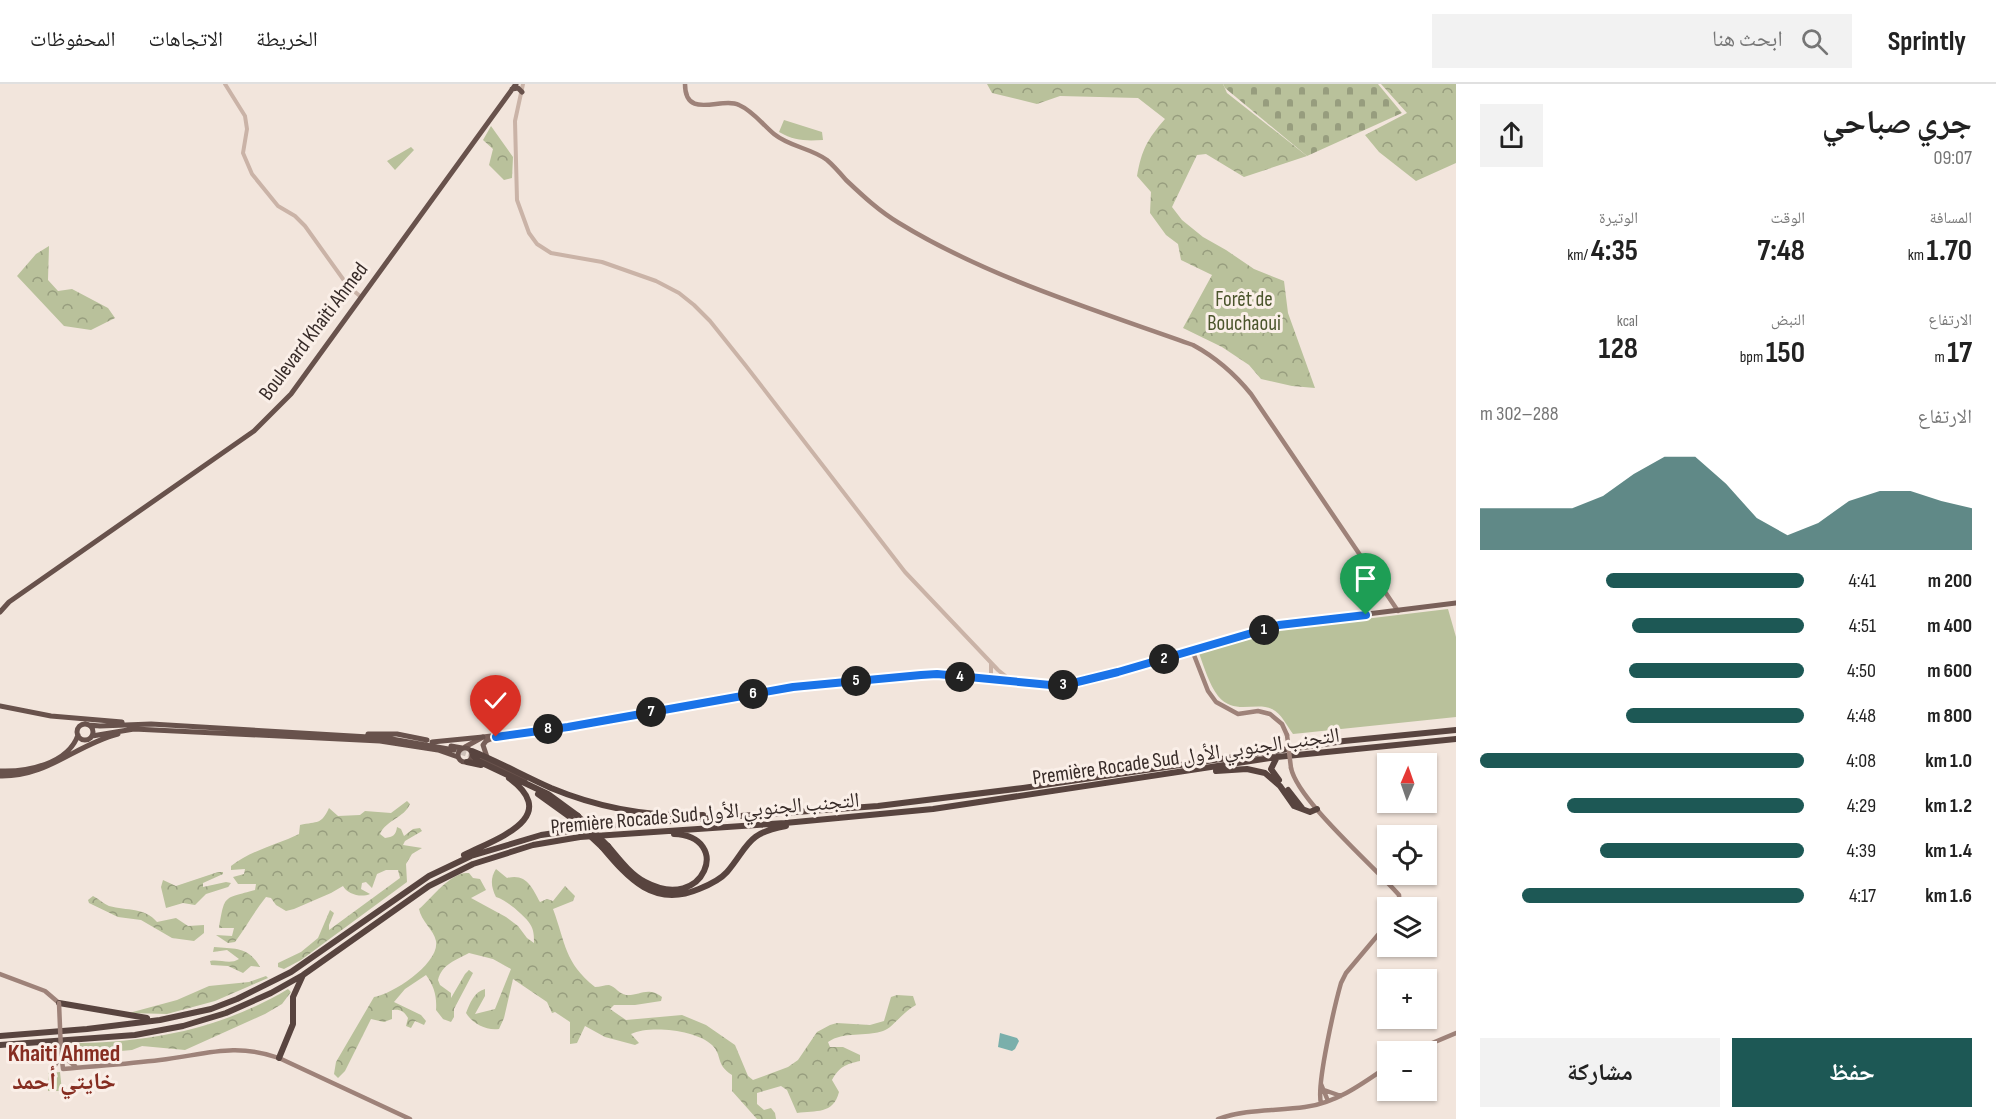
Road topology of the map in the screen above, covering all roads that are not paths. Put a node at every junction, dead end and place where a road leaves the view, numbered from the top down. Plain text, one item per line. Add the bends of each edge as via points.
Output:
1 (225, 84) edge
2 (524, 84) edge
3 (685, 84) edge
4 (514, 86) edge
5 (522, 92) junction
6 (361, 297) junction
7 (1456, 603) edge
8 (1398, 611) junction
9 (0, 612) edge
10 (1192, 650) junction
11 (991, 662) junction
12 (991, 680) junction
13 (1015, 683) junction
14 (2, 705) edge
15 (65, 717) junction
16 (151, 724) junction
17 (82, 725) junction
18 (89, 725) junction
19 (141, 730) junction
20 (1456, 730) edge
21 (519, 733) junction
22 (78, 735) junction
23 (345, 736) junction
24 (89, 737) junction
25 (483, 737) junction
26 (496, 737) junction
27 (1456, 739) edge
28 (432, 741) junction
29 (463, 748) junction
30 (454, 750) tunnel mouth
31 (474, 754) junction
32 (458, 757) junction
33 (487, 757) junction
34 (1277, 758) junction
35 (59, 762) junction
36 (467, 762) junction
37 (1201, 770) junction
38 (0, 773) edge
39 (517, 776) junction
40 (509, 778) junction
41 (582, 799) junction
42 (557, 800) junction
43 (821, 809) junction
44 (1302, 809) junction
45 (1317, 809) junction
46 (841, 818) junction
47 (613, 834) junction
48 (605, 847) junction
49 (429, 876) junction
50 (1399, 897) edge
51 (1377, 936) edge
52 (0, 974) edge
53 (303, 975) junction
54 (284, 985) junction
55 (294, 993) junction
56 (59, 1003) junction
57 (160, 1020) junction
58 (1456, 1033) edge
59 (0, 1036) edge
60 (1437, 1041) edge
61 (0, 1045) edge
62 (61, 1053) junction
63 (279, 1058) junction
64 (78, 1067) junction
65 (53, 1069) dead end
66 (1377, 1073) edge
67 (1322, 1091) junction
68 (1341, 1096) junction
69 (1328, 1101) junction
70 (1321, 1103) junction
71 (1314, 1105) junction
72 (410, 1119) edge
73 (1218, 1119) edge

1 - 6 street via 245,116 243,153 252,174 278,206 305,226 348,286
2 - 5 street
3 - 8 main road via 693,102 705,106 740,105 775,135 827,160 882,212 945,249 1193,345 1221,362 1251,394
4 - 5 highway
4 - 6 highway, Boulevard Khaiti Ahmed
5 - 11 street via 515,121 517,200 537,244 551,253 602,262 656,280 679,293 710,321 905,572
6 - 9 highway, Boulevard Khaiti Ahmed via 291,394 254,431
7 - 8 main road
8 - 10 main road via 1279,625
10 - 13 main road via 1061,686
10 - 45 main road, bridge via 1216,702 1238,714 1270,714 1282,724 1295,781
11 - 12 street
11 - 13 street
12 - 13 main road
12 - 21 main road via 937,674 793,687
14 - 15 highway
15 - 16 highway
15 - 17 highway
16 - 18 highway
16 - 23 highway
17 - 18 highway
17 - 22 highway
18 - 24 highway via 93,731
19 - 24 highway
19 - 32 highway via 386,742
19 - 35 highway via 101,739
20 - 43 highway, Première Rocade Sud التجنب الجنوبي الأول via 1344,741 978,794
21 - 25 main road
21 - 26 main road
22 - 24 highway
22 - 38 highway via 73,746 50,762
23 - 28 highway via 390,734
23 - 30 highway via 394,739
24 - 35 highway
25 - 28 highway
25 - 29 main road
26 - 31 main road via 478,740
26 - 33 main road via 484,744
27 - 34 highway, Première Rocade Sud التجنب الجنوبي الأول
28 - 29 highway
29 - 31 highway
29 - 32 highway
31 - 33 highway
31 - 36 highway
31 - 39 highway
31 - 42 highway via 478,761
32 - 36 highway
33 - 41 highway
34 - 37 highway, Première Rocade Sud التجنب الجنوبي الأول
34 - 44 highway via 1272,772
35 - 38 highway via 28,774
36 - 40 highway
37 - 44 highway via 1257,770 1276,781 1294,806
37 - 46 highway, Première Rocade Sud التجنب الجنوبي الأول via 933,809
39 - 41 highway
39 - 42 highway
40 - 48 highway, bridge via 550,801
40 - 49 highway via 526,794 529,805 524,821
41 - 43 highway via 676,816
42 - 48 highway, bridge via 578,816
43 - 49 highway, Première Rocade Sud التجنب الجنوبي الأول via 561,831 484,851
44 - 45 highway
45 - 50 main road
46 - 47 highway, Première Rocade Sud التجنب الجنوبي الأول
46 - 48 highway via 779,827 756,835 726,874 679,895 646,888 623,872
47 - 48 highway via 691,836 705,851 705,870 698,882 689,887 664,889 636,877
47 - 53 highway, Première Rocade Sud التجنب الجنوبي الأول via 533,845 465,868 429,886
49 - 57 highway, Première Rocade Sud التجنب الجنوبي الأول via 291,972 220,1006
51 - 67 main road via 1341,983
52 - 56 main road via 45,991
53 - 54 highway, Première Rocade Sud التجنب الجنوبي الأول
53 - 55 highway
54 - 55 highway via 292,987
54 - 61 highway, Première Rocade Sud التجنب الجنوبي الأول via 226,1013 183,1026 135,1035
55 - 63 highway via 293,1024
56 - 57 highway
56 - 62 main road, bridge
57 - 59 highway, Première Rocade Sud التجنب الجنوبي الأول
58 - 60 main road
62 - 64 main road
62 - 64 main road via 63,1068
62 - 65 main road
63 - 64 main road via 232,1049
63 - 72 main road
66 - 68 main road
67 - 68 main road
67 - 69 main road
67 - 70 main road
67 - 71 main road
68 - 69 main road
69 - 70 main road
70 - 71 main road
71 - 73 main road via 1252,1111

